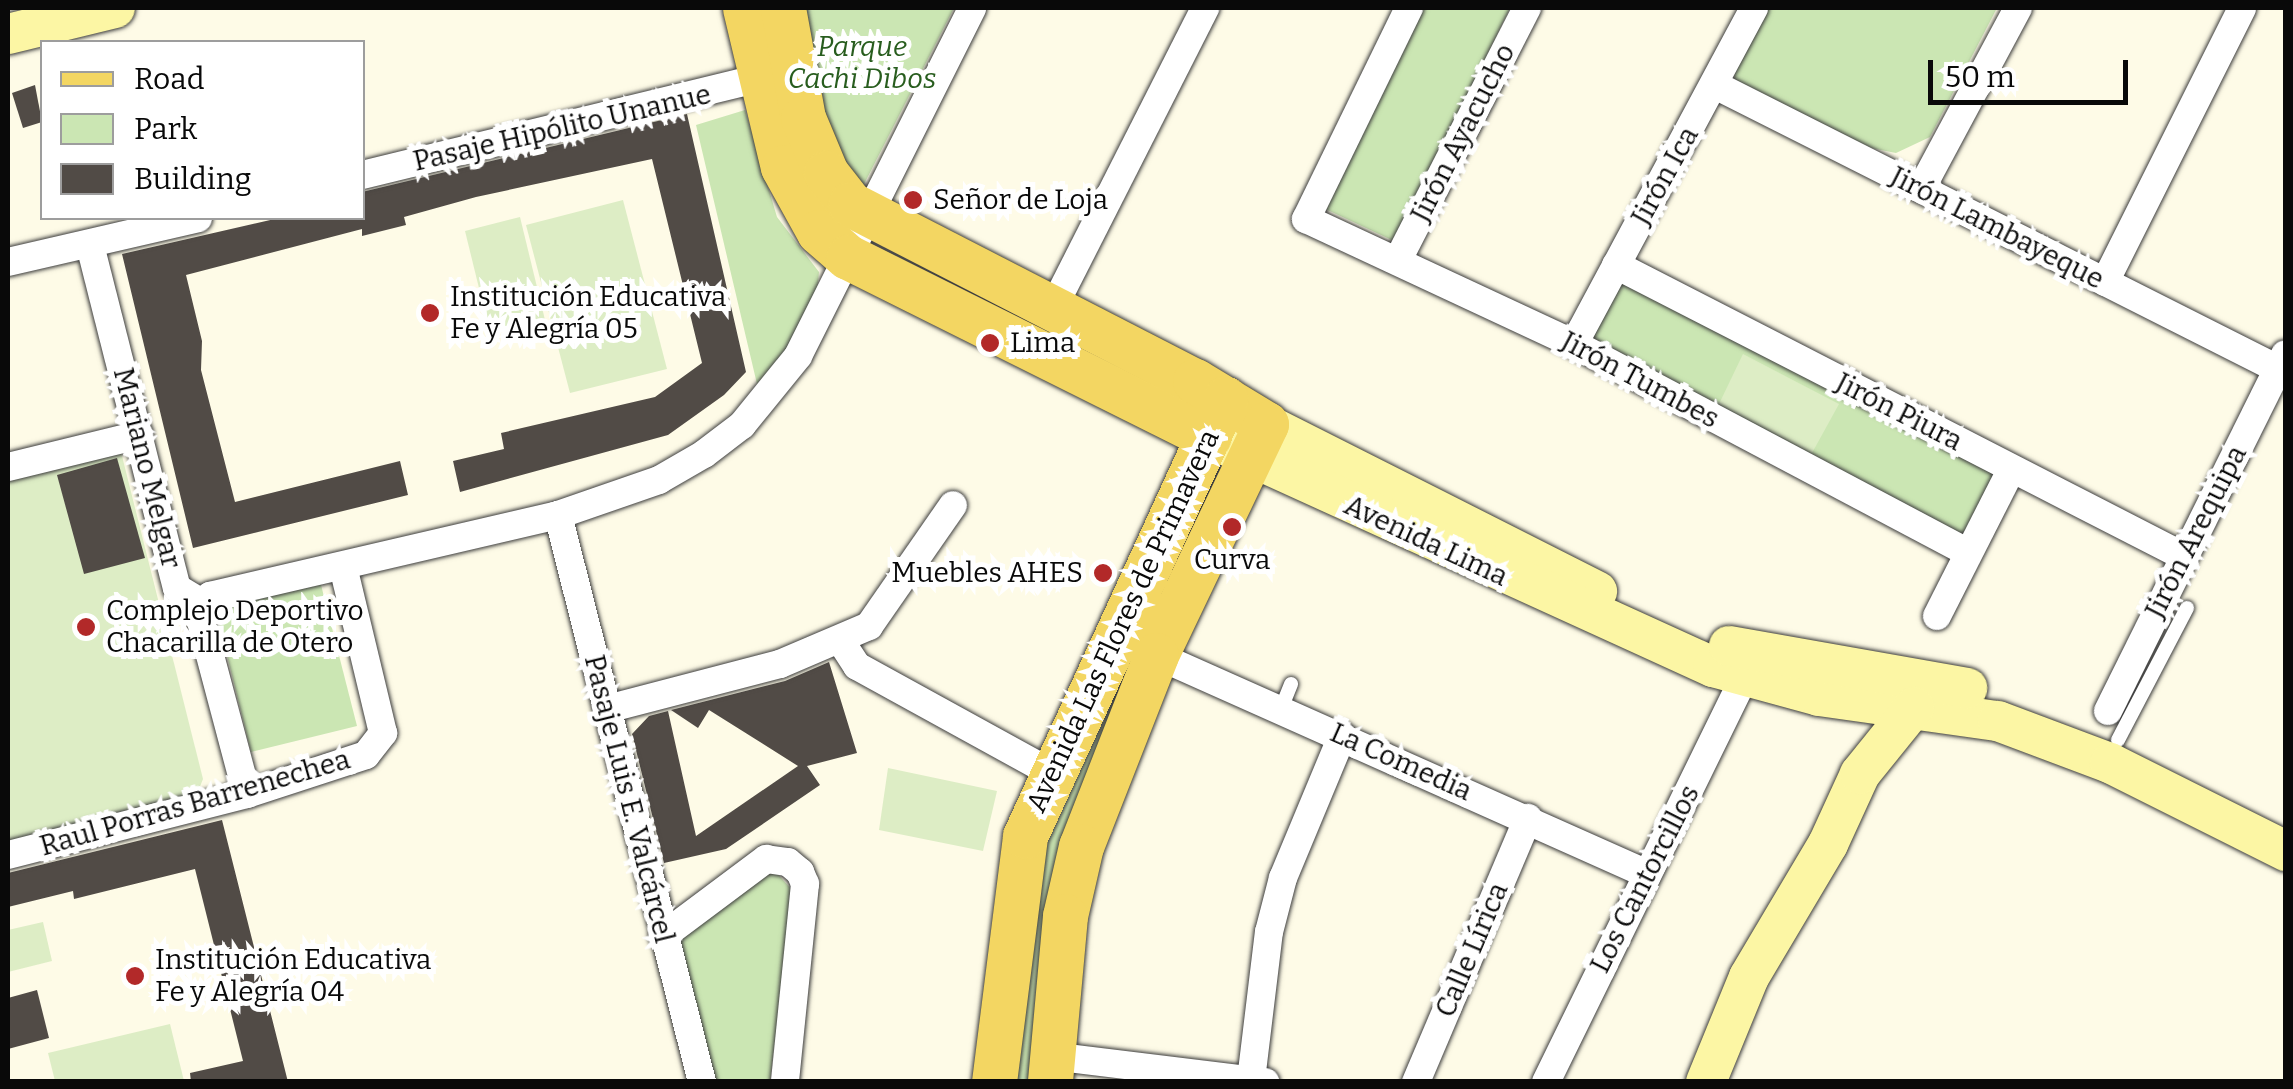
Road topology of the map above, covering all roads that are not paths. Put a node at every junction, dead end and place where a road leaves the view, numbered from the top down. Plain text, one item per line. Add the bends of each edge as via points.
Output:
1 (115, 8) edge
2 (745, 8) edge
3 (783, 8) edge
4 (972, 8) edge
5 (1205, 8) edge
6 (1409, 8) edge
7 (1527, 8) edge
8 (1754, 8) edge
9 (2018, 8) edge
10 (2242, 8) edge
11 (8, 34) edge
12 (761, 78) junction
13 (1716, 85) junction
14 (365, 175) edge
15 (1921, 189) junction
16 (868, 217) junction
17 (190, 220) edge
18 (90, 245) junction
19 (848, 257) junction
20 (1399, 258) junction
21 (8, 262) edge
22 (1616, 265) junction
23 (2104, 282) junction
24 (1052, 310) junction
25 (1574, 344) junction
26 (2279, 379) edge
27 (1217, 418) junction
28 (139, 435) junction
29 (1258, 441) junction
30 (8, 468) edge
31 (2011, 470) junction
32 (954, 505) dead end
33 (558, 515) junction
34 (1968, 553) junction
35 (2183, 556) junction
36 (343, 567) junction
37 (202, 603) junction
38 (2187, 608) dead end
39 (1938, 616) dead end
40 (840, 640) junction
41 (1156, 654) junction
42 (1744, 677) junction
43 (1819, 681) junction
44 (1914, 708) junction
45 (607, 709) junction
46 (2113, 726) junction
47 (1342, 736) junction
48 (1050, 772) junction
49 (1860, 774) junction
50 (247, 794) junction
51 (1528, 818) junction
52 (2286, 824) edge
53 (2286, 850) edge
54 (8, 855) edge
55 (1645, 872) junction
56 (663, 936) junction
57 (1051, 1068) edge
58 (1258, 1081) edge
59 (702, 1082) edge
60 (785, 1082) edge
61 (994, 1082) edge
62 (1416, 1082) edge
63 (1546, 1082) edge
64 (1706, 1082) edge

1 - 11 main road
2 - 12 main road, Avenida Lima
3 - 16 main road, Avenida Lima via 813,147 843,196
4 - 16 street
5 - 24 street
6 - 20 street, Jirón Tumbes via 1306,219
7 - 20 street, Jirón Ayacucho
8 - 13 street, Jirón Ica
9 - 15 street
10 - 23 street
12 - 14 street, Pasaje Hipólito Unanue
12 - 19 main road, Avenida Lima via 796,199
13 - 15 street, Jirón Lambayeque
13 - 22 street, Jirón Ica
15 - 23 street, Jirón Lambayeque
16 - 19 street
16 - 24 main road, Avenida Lima
17 - 18 street
18 - 21 street
18 - 28 street, Mariano Melgar
19 - 27 main road, Avenida Lima
19 - 33 street via 798,356 742,425 659,480
20 - 25 street, Jirón Tumbes
22 - 25 street, Jirón Ica
22 - 31 street, Jirón Piura
23 - 26 street, Jirón Lambayeque
24 - 27 main road, Avenida Lima
25 - 34 street, Jirón Tumbes
26 - 35 street, Jirón Arequipa
27 - 29 main road, Avenida Lima
27 - 48 main road, Avenida Las Flores de Primavera
28 - 30 street
28 - 37 street, Mariano Melgar via 177,588
29 - 41 main road, Avenida Las Flores de Primavera
29 - 42 main road, Avenida Lima via 1565,605
29 - 43 main road, Avenida Lima via 1633,608
31 - 34 street
31 - 35 street, Jirón Piura
32 - 40 street via 882,616
33 - 36 street
33 - 45 street, Pasaje Luis E. Valcárcel
34 - 39 street
35 - 46 street, Jirón Arequipa
36 - 37 street
36 - 50 street, Raul Porras Barrenechea via 383,733 366,755
37 - 50 street via 199,614
38 - 46 lane
40 - 45 street via 761,669
40 - 48 street via 857,666
41 - 47 street, La Comedia via 1286,697
41 - 57 main road, Avenida Las Flores de Primavera via 1081,846 1065,916
42 - 43 main road, Avenida Lima
42 - 55 street, Los Cantorcillos via 1659,861
43 - 44 main road, Avenida Lima
43 - 46 main road, Avenida Lima via 2000,696
43 - 49 main road
44 - 49 main road
44 - 53 main road, Avenida Lima via 1954,711 2044,736
45 - 56 street, Pasaje Luis E. Valcárcel
46 - 52 main road, Avenida Lima
47 - 51 street, La Comedia
47 - 58 street via 1274,914
48 - 61 main road, Avenida Las Flores de Primavera via 1015,882
49 - 64 main road via 1828,844 1749,977
50 - 54 street, Raul Porras Barrenechea
51 - 55 street, La Comedia
51 - 62 street, Calle Lírica
55 - 63 street, Los Cantorcillos
56 - 59 street, Pasaje Luis E. Valcárcel
56 - 60 street via 766,859 788,862 805,884
57 - 58 street

